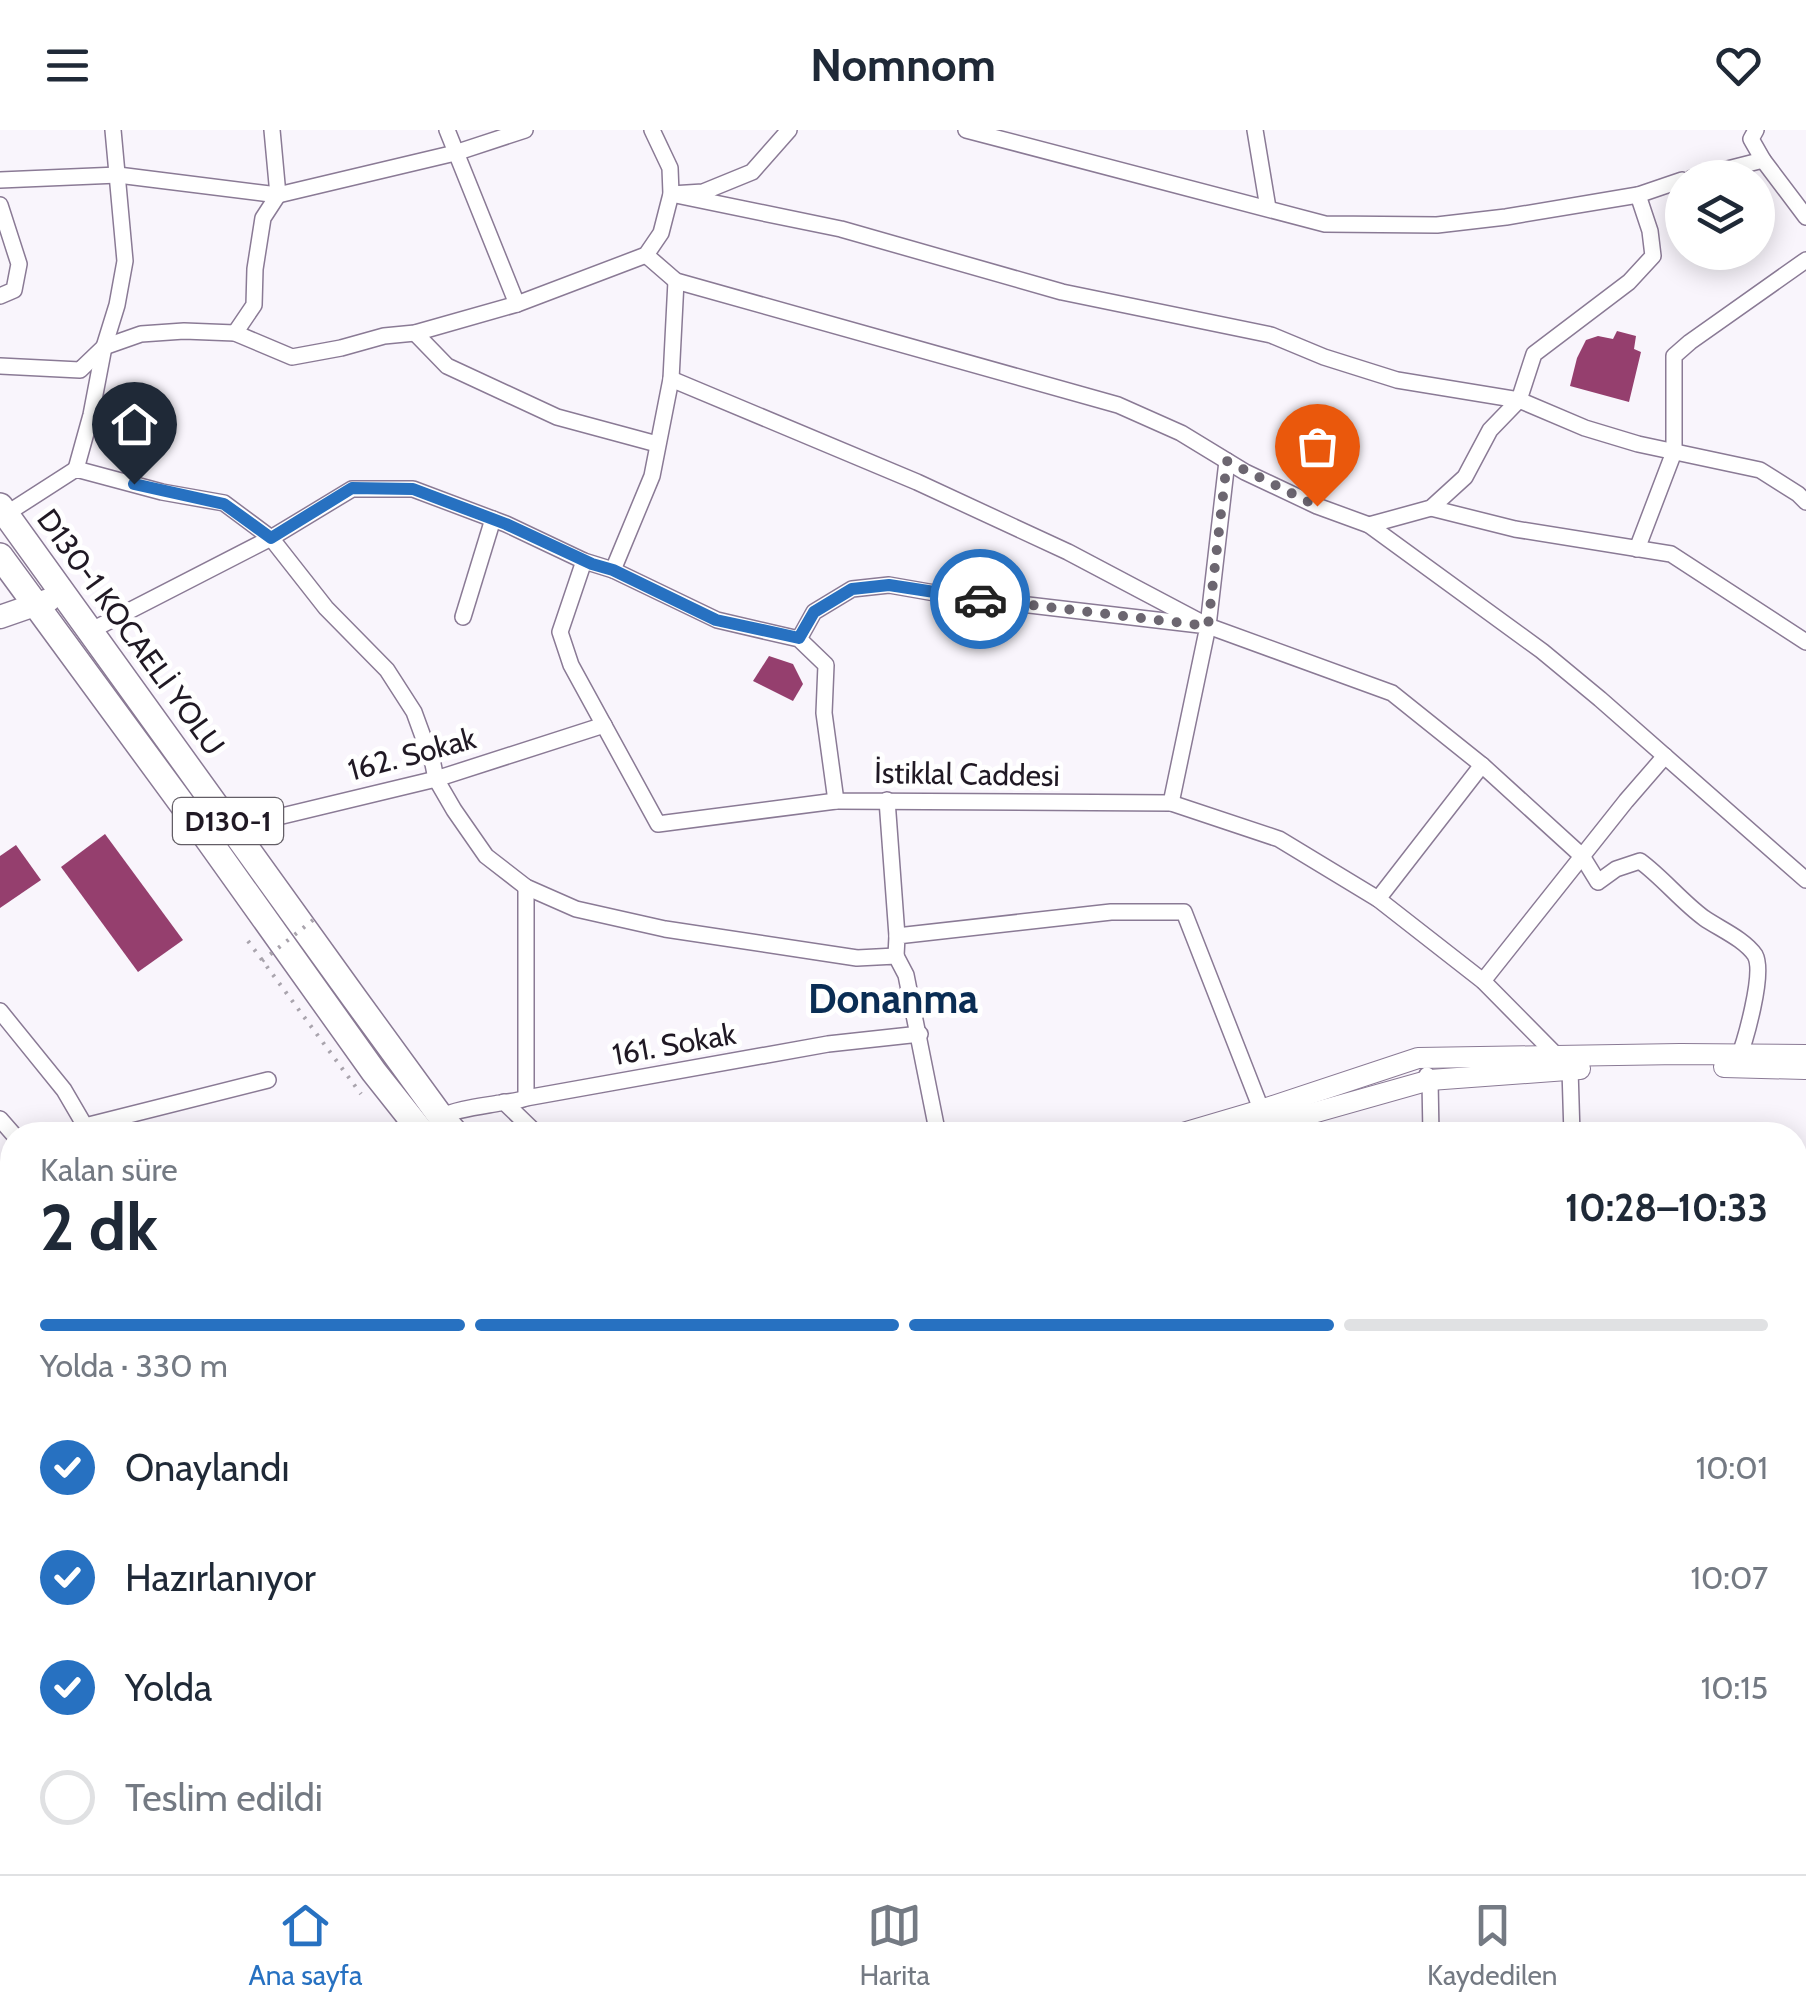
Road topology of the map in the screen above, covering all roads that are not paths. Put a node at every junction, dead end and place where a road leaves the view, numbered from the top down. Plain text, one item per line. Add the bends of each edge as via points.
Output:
1 (113, 130) edge
2 (272, 130) edge
3 (446, 130) edge
4 (524, 130) edge
5 (652, 130) edge
6 (788, 130) edge
7 (966, 130) edge
8 (1255, 130) edge
9 (1756, 130) edge
10 (455, 153) junction
11 (1763, 160) edge
12 (118, 175) junction
13 (1775, 176) edge
14 (0, 180) edge
15 (1665, 185) edge
16 (671, 194) junction
17 (1638, 194) junction
18 (278, 195) junction
19 (0, 205) edge
20 (1268, 208) junction
21 (1806, 217) edge
22 (646, 255) junction
23 (1806, 260) edge
24 (676, 282) junction
25 (0, 296) edge
26 (517, 304) junction
27 (235, 333) junction
28 (416, 333) junction
29 (104, 347) junction
30 (0, 366) edge
31 (671, 380) junction
32 (1519, 400) junction
33 (657, 444) junction
34 (1674, 452) junction
35 (1227, 461) junction
36 (76, 470) junction
37 (1806, 502) edge
38 (1431, 508) junction
39 (3, 510) edge
40 (492, 519) junction
41 (1369, 525) junction
42 (271, 538) junction
43 (1637, 550) junction
44 (0, 556) edge
45 (584, 560) junction
46 (613, 570) junction
47 (63, 595) junction
48 (36, 605) junction
49 (0, 617) edge
50 (463, 617) dead end
51 (1208, 626) junction
52 (90, 631) junction
53 (799, 638) junction
54 (1806, 642) edge
55 (604, 725) junction
56 (1665, 756) junction
57 (1482, 765) junction
58 (436, 779) junction
59 (887, 800) junction
60 (836, 801) junction
61 (1171, 804) junction
62 (232, 828) junction
63 (1582, 856) junction
64 (1806, 880) edge
65 (526, 886) junction
66 (1378, 899) junction
67 (897, 936) junction
68 (896, 956) junction
69 (1483, 981) junction
70 (0, 1011) edge
71 (920, 1034) junction
72 (1806, 1055) edge
73 (1418, 1058) junction
74 (1737, 1060) junction
75 (1564, 1063) junction
76 (1806, 1069) edge
77 (268, 1080) dead end
78 (1430, 1080) junction
79 (526, 1098) junction
80 (504, 1102) junction
81 (1265, 1118) junction
82 (80, 1122) edge
83 (116, 1122) edge
84 (433, 1122) edge
85 (436, 1122) edge
86 (445, 1122) edge
87 (525, 1122) edge
88 (936, 1122) edge
89 (1244, 1122) edge
90 (1258, 1122) edge
91 (1431, 1122) edge
92 (1571, 1122) edge

1 - 12 street
2 - 18 street
3 - 10 street
4 - 10 street
5 - 16 street via 670,168
6 - 16 street via 752,172 703,192
7 - 20 street
8 - 20 street
9 - 11 street via 1751,139
10 - 18 street
10 - 26 street
12 - 14 street
12 - 18 street
12 - 29 street via 125,261
13 - 21 street
15 - 17 street
16 - 22 street via 661,233
16 - 32 street via 842,229 1062,292 1271,334 1397,380
17 - 20 street via 1437,225 1325,224
17 - 32 street via 1653,256 1534,354
18 - 27 street via 264,218 254,305
19 - 25 street via 19,264 14,290
22 - 24 street
22 - 26 street
23 - 34 street via 1674,356
24 - 31 street
24 - 35 street via 1118,404
26 - 28 street
27 - 28 street via 292,357
27 - 29 street via 140,334
28 - 33 street via 447,366 557,416
29 - 30 street via 80,370
29 - 36 street
31 - 33 street
31 - 51 street via 917,482
32 - 34 street via 1585,428
32 - 38 street via 1490,430 1465,477
33 - 46 street via 652,476
34 - 37 street via 1760,470
34 - 43 street
35 - 41 street
35 - 51 street
36 - 39 street
36 - 42 street via 224,504
38 - 41 street
38 - 43 street
39 - 47 highway, D130-1 KOCAELİ YOLU / D130-1
40 - 42 street via 413,489 352,488
40 - 45 street
40 - 50 street
41 - 56 street via 1542,651
42 - 52 street
42 - 58 street via 386,670 414,712
43 - 54 street via 1671,554
44 - 48 highway, D130-1
45 - 46 street
45 - 55 street via 560,632
46 - 53 street via 716,620
47 - 48 main road
47 - 52 highway, D130-1 KOCAELİ YOLU / D130-1
48 - 49 main road
48 - 84 highway, D130-1 via 374,1072
51 - 53 street via 889,585 852,589 814,612
51 - 57 street via 1392,693
51 - 61 street
52 - 62 highway, D130-1 KOCAELİ YOLU / D130-1
53 - 60 street, İstiklal Caddesi via 826,665 824,714
55 - 58 street, 162. Sokak
55 - 60 street via 658,824
56 - 63 street
56 - 64 street
57 - 63 street
57 - 66 street
58 - 62 street, 162. Sokak
58 - 65 street via 486,856
59 - 60 street, İstiklal Caddesi
59 - 61 street, İstiklal Caddesi
59 - 67 street
61 - 66 street, İstiklal Caddesi via 1280,839
62 - 85 highway, D130-1 KOCAELİ YOLU / D130-1
63 - 69 street
63 - 74 street via 1598,882 1640,860 1758,959
65 - 68 street via 576,909 666,929 857,958
65 - 79 street
66 - 69 street, İstiklal Caddesi
67 - 68 street
67 - 81 street via 1110,912 1184,912
68 - 71 street
69 - 75 street, İstiklal Caddesi
70 - 82 street via 64,1090
71 - 79 street, 161. Sokak
71 - 88 street
72 - 74 street
73 - 75 street
73 - 78 street
73 - 81 street
74 - 75 street
74 - 76 street
75 - 78 street
75 - 92 street
77 - 83 street
78 - 81 street
78 - 91 street
79 - 80 street, 161. Sokak
80 - 86 street, 161. Sokak via 452,1111
80 - 87 street
81 - 89 street
81 - 90 street

